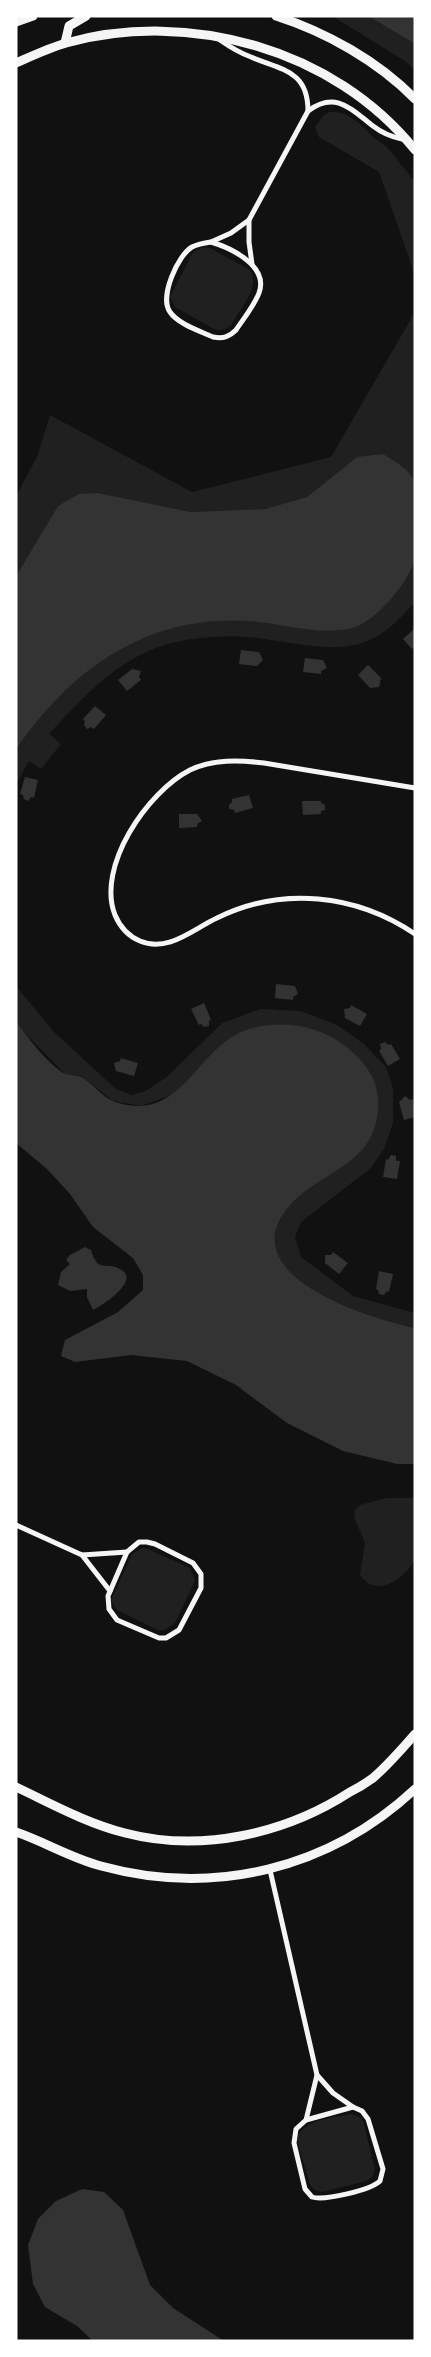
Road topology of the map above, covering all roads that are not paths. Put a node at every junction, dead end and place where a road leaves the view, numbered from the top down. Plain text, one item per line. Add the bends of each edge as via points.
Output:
1 (33, 16) edge
2 (86, 16) edge
3 (276, 16) edge
4 (16, 22) edge
5 (215, 36) junction
6 (65, 43) junction
7 (16, 63) edge
8 (415, 99) edge
9 (308, 110) junction
10 (407, 140) junction
11 (415, 150) edge
12 (249, 220) junction
13 (211, 242) junction
14 (252, 264) junction
15 (415, 788) edge
16 (415, 934) edge
17 (16, 1525) edge
18 (127, 1552) junction
19 (82, 1556) junction
20 (110, 1592) junction
21 (415, 1734) edge
22 (16, 1787) edge
23 (415, 1789) edge
24 (16, 1832) edge
25 (270, 1870) junction
26 (318, 2076) junction
27 (353, 2107) junction
28 (306, 2120) junction

1 - 4 street
2 - 6 street via 69,26
3 - 8 street via 338,43 377,67
5 - 6 street via 164,31 114,33
5 - 9 street via 238,51 295,75 306,90
5 - 10 street via 258,46 300,62 375,110
6 - 7 street
9 - 10 street via 325,102 343,104 382,132
9 - 12 street
10 - 11 street
12 - 13 street
12 - 14 street
13 - 14 street
13 - 14 street via 192,247 184,254 166,290 166,305 175,317 213,337 226,338 232,334 259,294 260,278
15 - 16 street via 264,763 214,762 190,770 169,784 149,805 118,855 110,887 111,905 117,919 126,934 141,942 159,944 176,940 240,908 291,898 318,898 354,904 396,921
17 - 19 street
18 - 19 street
18 - 20 street
18 - 20 street via 139,1542 155,1544 193,1563 201,1574 201,1588 179,1630 166,1638 117,1620 109,1609
19 - 20 street
21 - 22 street via 372,1778 327,1807 276,1828 224,1839 175,1840 126,1833 78,1818
23 - 25 street via 357,1834 314,1856
24 - 25 street via 99,1865 134,1874 206,1878
25 - 26 street
26 - 27 street via 333,2093
26 - 28 street
27 - 28 street
27 - 28 street via 362,2110 368,2119 382,2169 380,2181 371,2187 322,2199 308,2194 294,2143 296,2129

